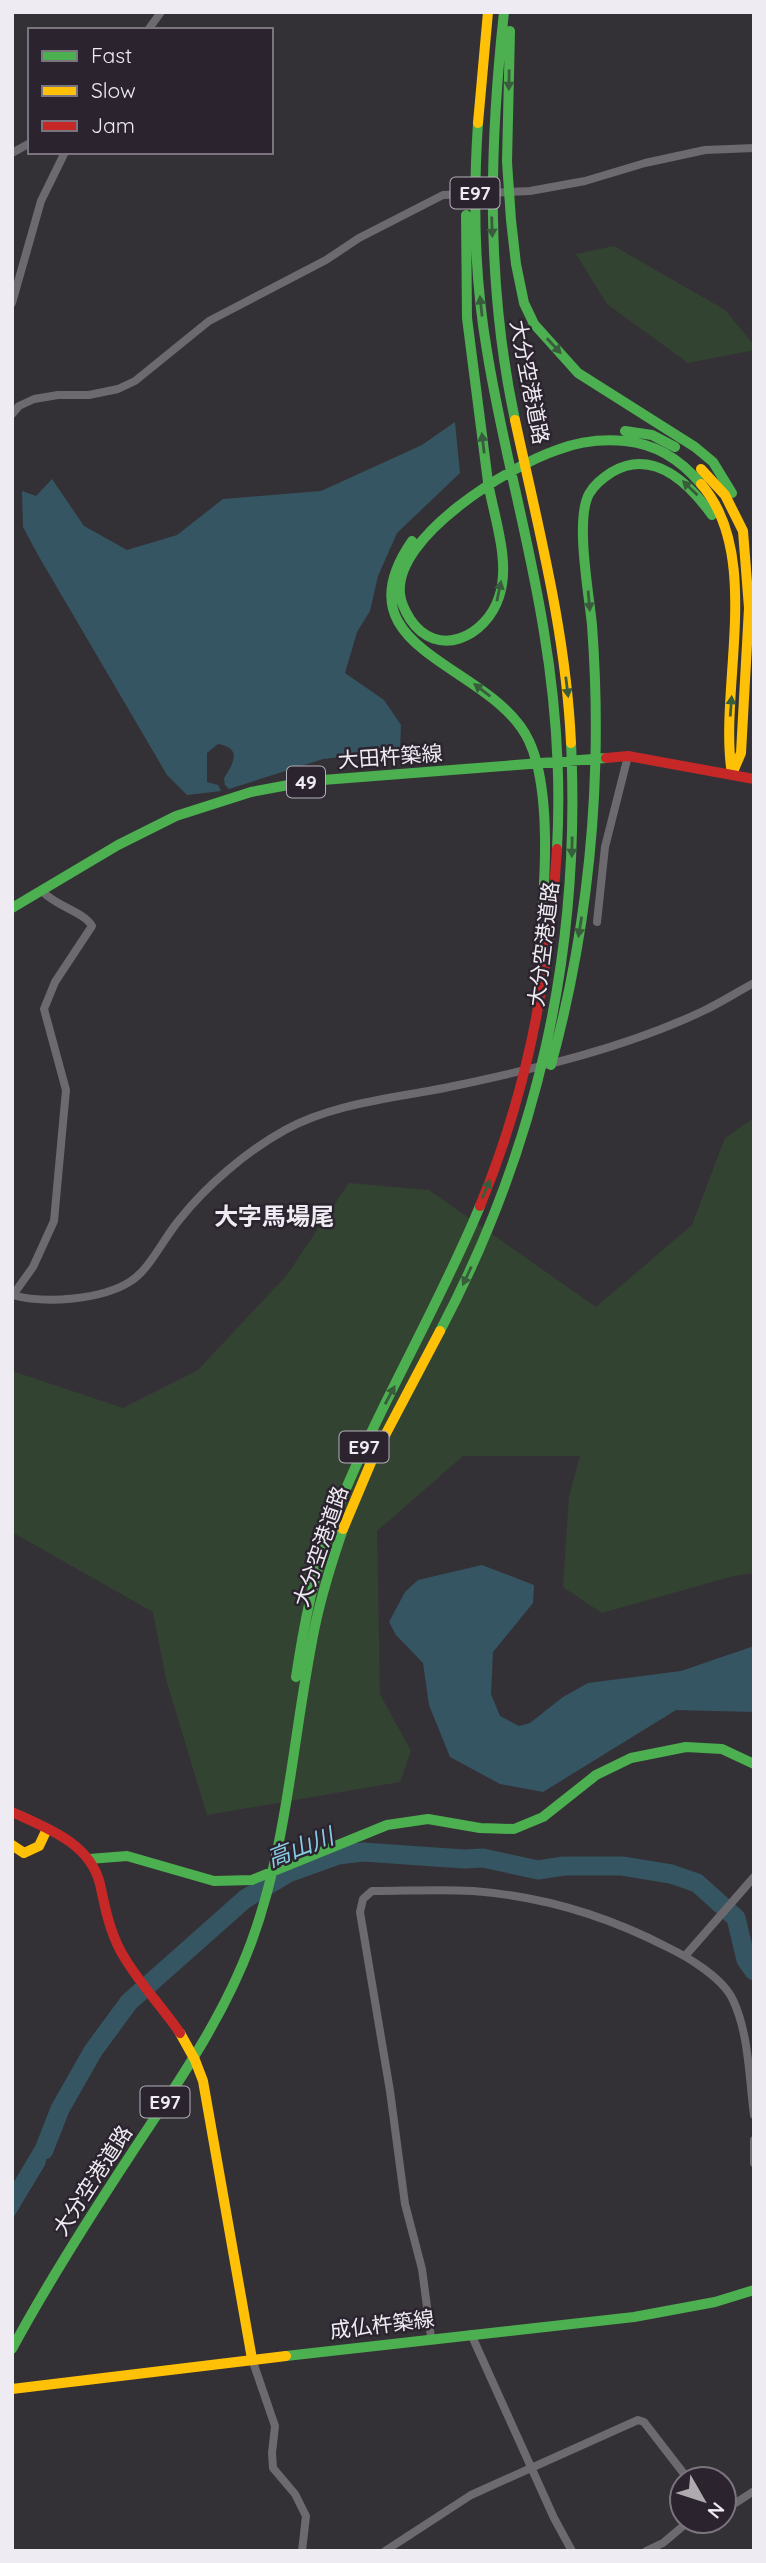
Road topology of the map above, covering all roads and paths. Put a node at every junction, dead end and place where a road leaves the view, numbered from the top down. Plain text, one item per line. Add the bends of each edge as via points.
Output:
1 (161, 12) edge
2 (488, 12) edge
3 (504, 12) edge
4 (511, 12) edge
5 (149, 28) edge
6 (484, 46) junction
7 (28, 144) edge
8 (754, 148) edge
9 (12, 153) edge
10 (64, 154) edge
11 (12, 303) edge
12 (12, 414) edge
13 (743, 531) junction
14 (730, 543) junction
15 (628, 756) junction
16 (733, 774) junction
17 (754, 779) edge
18 (43, 892) junction
19 (12, 908) edge
20 (597, 922) dead end
21 (754, 983) edge
22 (523, 1079) junction
23 (494, 1214) junction
24 (12, 1295) edge
25 (754, 1764) edge
26 (12, 1812) edge
27 (47, 1829) junction
28 (280, 1837) junction
29 (12, 1845) edge
30 (89, 1859) junction
31 (754, 1877) edge
32 (685, 1956) junction
33 (754, 2115) edge
34 (754, 2140) edge
35 (754, 2163) edge
36 (754, 2290) edge
37 (471, 2334) junction
38 (432, 2337) junction
39 (12, 2350) edge
40 (252, 2359) junction
41 (12, 2389) edge
42 (677, 2465) edge
43 (531, 2467) junction
44 (754, 2491) edge
45 (738, 2501) edge
46 (672, 2535) edge
47 (303, 2550) edge
48 (385, 2551) edge
49 (572, 2551) edge
50 (646, 2551) edge

1 - 5 street
2 - 6 main road, 大分空港道路 / E97
3 -> 23 main road, 大分空港道路 / E97 via 492,135 495,279 506,372 555,600 573,779 571,879 561,975 529,1113
4 -> 13 main road via 507,162 510,220 524,303 534,324 578,373 713,462 728,485
14 -> 6 main road via 710,494 678,459 635,441 580,442 536,457 463,501 440,521 405,567 400,583 402,609 427,636 457,641 489,620 502,584 501,558 492,511 472,359 467,314 467,169
22 -> 6 main road, 大分空港道路 / E97 via 554,899 557,751 546,646 491,374 478,276 475,186
7 - 9 street
8 - 12 street via 705,150 530,191 443,195 209,321 127,385 89,395 34,399
10 - 11 street via 41,201
13 - 16 main road via 749,608 741,753
22 -> 13 main road via 541,923 543,866 535,756 504,708 416,645 400,625 391,607 391,573 417,533 467,489 533,450 573,434 627,431 652,435 680,450 726,495
16 -> 14 main road via 728,753 734,656
14 -> 23 main road via 702,500 678,477 657,466 639,462 617,467 588,496 583,533 596,743 585,897 573,973 544,1088
15 - 16 main road, 大田杵築線 / 49
15 - 18 main road, 大田杵築線 / 49 via 310,781 251,792 176,816 118,845
15 - 20 street via 605,847
16 - 17 main road, 大田杵築線 / 49
18 - 19 main road, 大田杵築線 / 49
18 - 24 street via 92,926 55,982 44,1009 66,1090 54,1220 33,1267
21 - 24 street via 703,1011 600,1050 306,1119 232,1167 196,1200 132,1281 72,1298 33,1300
28 -> 22 main road, 大分空港道路 / E97 via 298,1655 320,1556 356,1462 467,1237 497,1163
23 -> 28 main road, 大分空港道路 / E97 via 465,1281 364,1477 335,1546 315,1620
25 - 30 main road via 722,1749 698,1747 631,1758 596,1775 543,1817 514,1829 428,1819 387,1825 252,1880 214,1881 127,1856
26 - 27 main road
27 - 29 main road via 39,1846 24,1853
27 - 30 main road
28 - 39 main road, 大分空港道路 / E97 via 268,1892 234,1983 187,2069 85,2224
30 - 40 main road via 122,1955 196,2057
31 - 32 street
32 - 33 street via 732,1998 743,2037
32 - 38 street via 593,1915 511,1895 372,1891 363,1899 360,1912 405,2204 422,2269
34 - 35 street
36 - 37 main road, 成仏杵築線 via 622,2318
37 - 38 main road, 成仏杵築線
37 - 43 street
38 - 40 main road, 成仏杵築線
40 - 41 main road, 成仏杵築線
40 - 47 street via 275,2426 273,2468 306,2516
42 - 43 street via 638,2420
43 - 48 street via 471,2495
43 - 49 street
44 - 45 street
46 - 50 street

